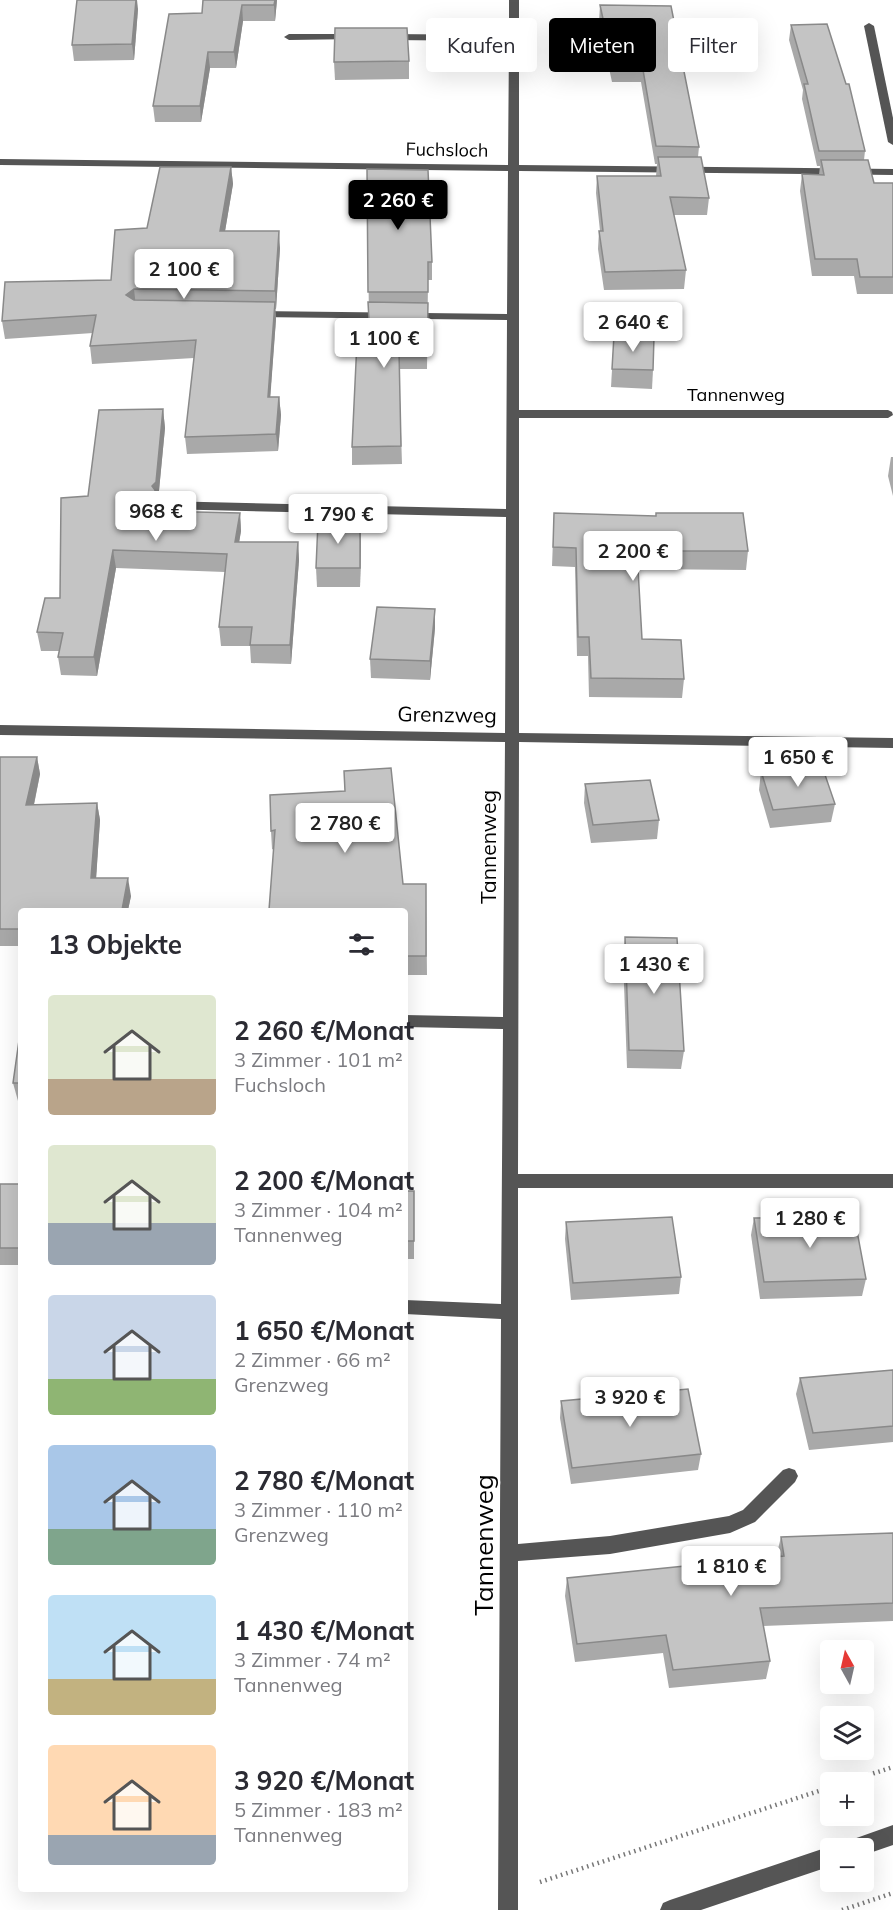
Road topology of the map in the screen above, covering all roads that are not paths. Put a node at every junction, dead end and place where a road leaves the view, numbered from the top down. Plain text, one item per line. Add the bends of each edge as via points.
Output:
1 (513, 0) edge
2 (513, 18) edge
3 (869, 26) dead end
4 (289, 37) dead end
5 (360, 37) edge
6 (372, 37) edge
7 (426, 37) edge
8 (513, 72) edge
9 (893, 142) edge
10 (0, 162) edge
11 (513, 167) junction
12 (893, 172) edge
13 (242, 314) edge
14 (512, 317) junction
15 (512, 414) junction
16 (888, 414) dead end
17 (162, 505) dead end
18 (512, 513) junction
19 (0, 730) edge
20 (512, 737) junction
21 (893, 743) edge
22 (408, 1021) edge
23 (511, 1023) junction
24 (510, 1181) junction
25 (893, 1181) edge
26 (408, 1307) edge
27 (510, 1312) junction
28 (789, 1476) dead end
29 (509, 1553) junction
30 (893, 1835) edge
31 (874, 1842) edge
32 (820, 1860) edge
33 (508, 1910) edge
34 (670, 1910) edge

1 - 2 street, Tannenweg
3 - 9 street
4 - 5 street
6 - 7 street
8 - 11 street, Tannenweg
10 - 11 street, Fuchsloch
11 - 12 street, Fuchsloch
11 - 14 street, Tannenweg
13 - 14 street
14 - 15 street, Tannenweg
15 - 16 street, Tannenweg
15 - 18 street, Tannenweg
17 - 18 street
18 - 20 street, Tannenweg
19 - 20 street, Grenzweg
20 - 21 street, Grenzweg
20 - 23 street, Tannenweg
22 - 23 street
23 - 24 street, Tannenweg
24 - 25 street
24 - 27 street, Tannenweg
26 - 27 street
27 - 29 street, Tannenweg
28 - 29 street via 750,1516 730,1524 610,1545
29 - 33 street, Tannenweg
30 - 31 street
32 - 34 street

